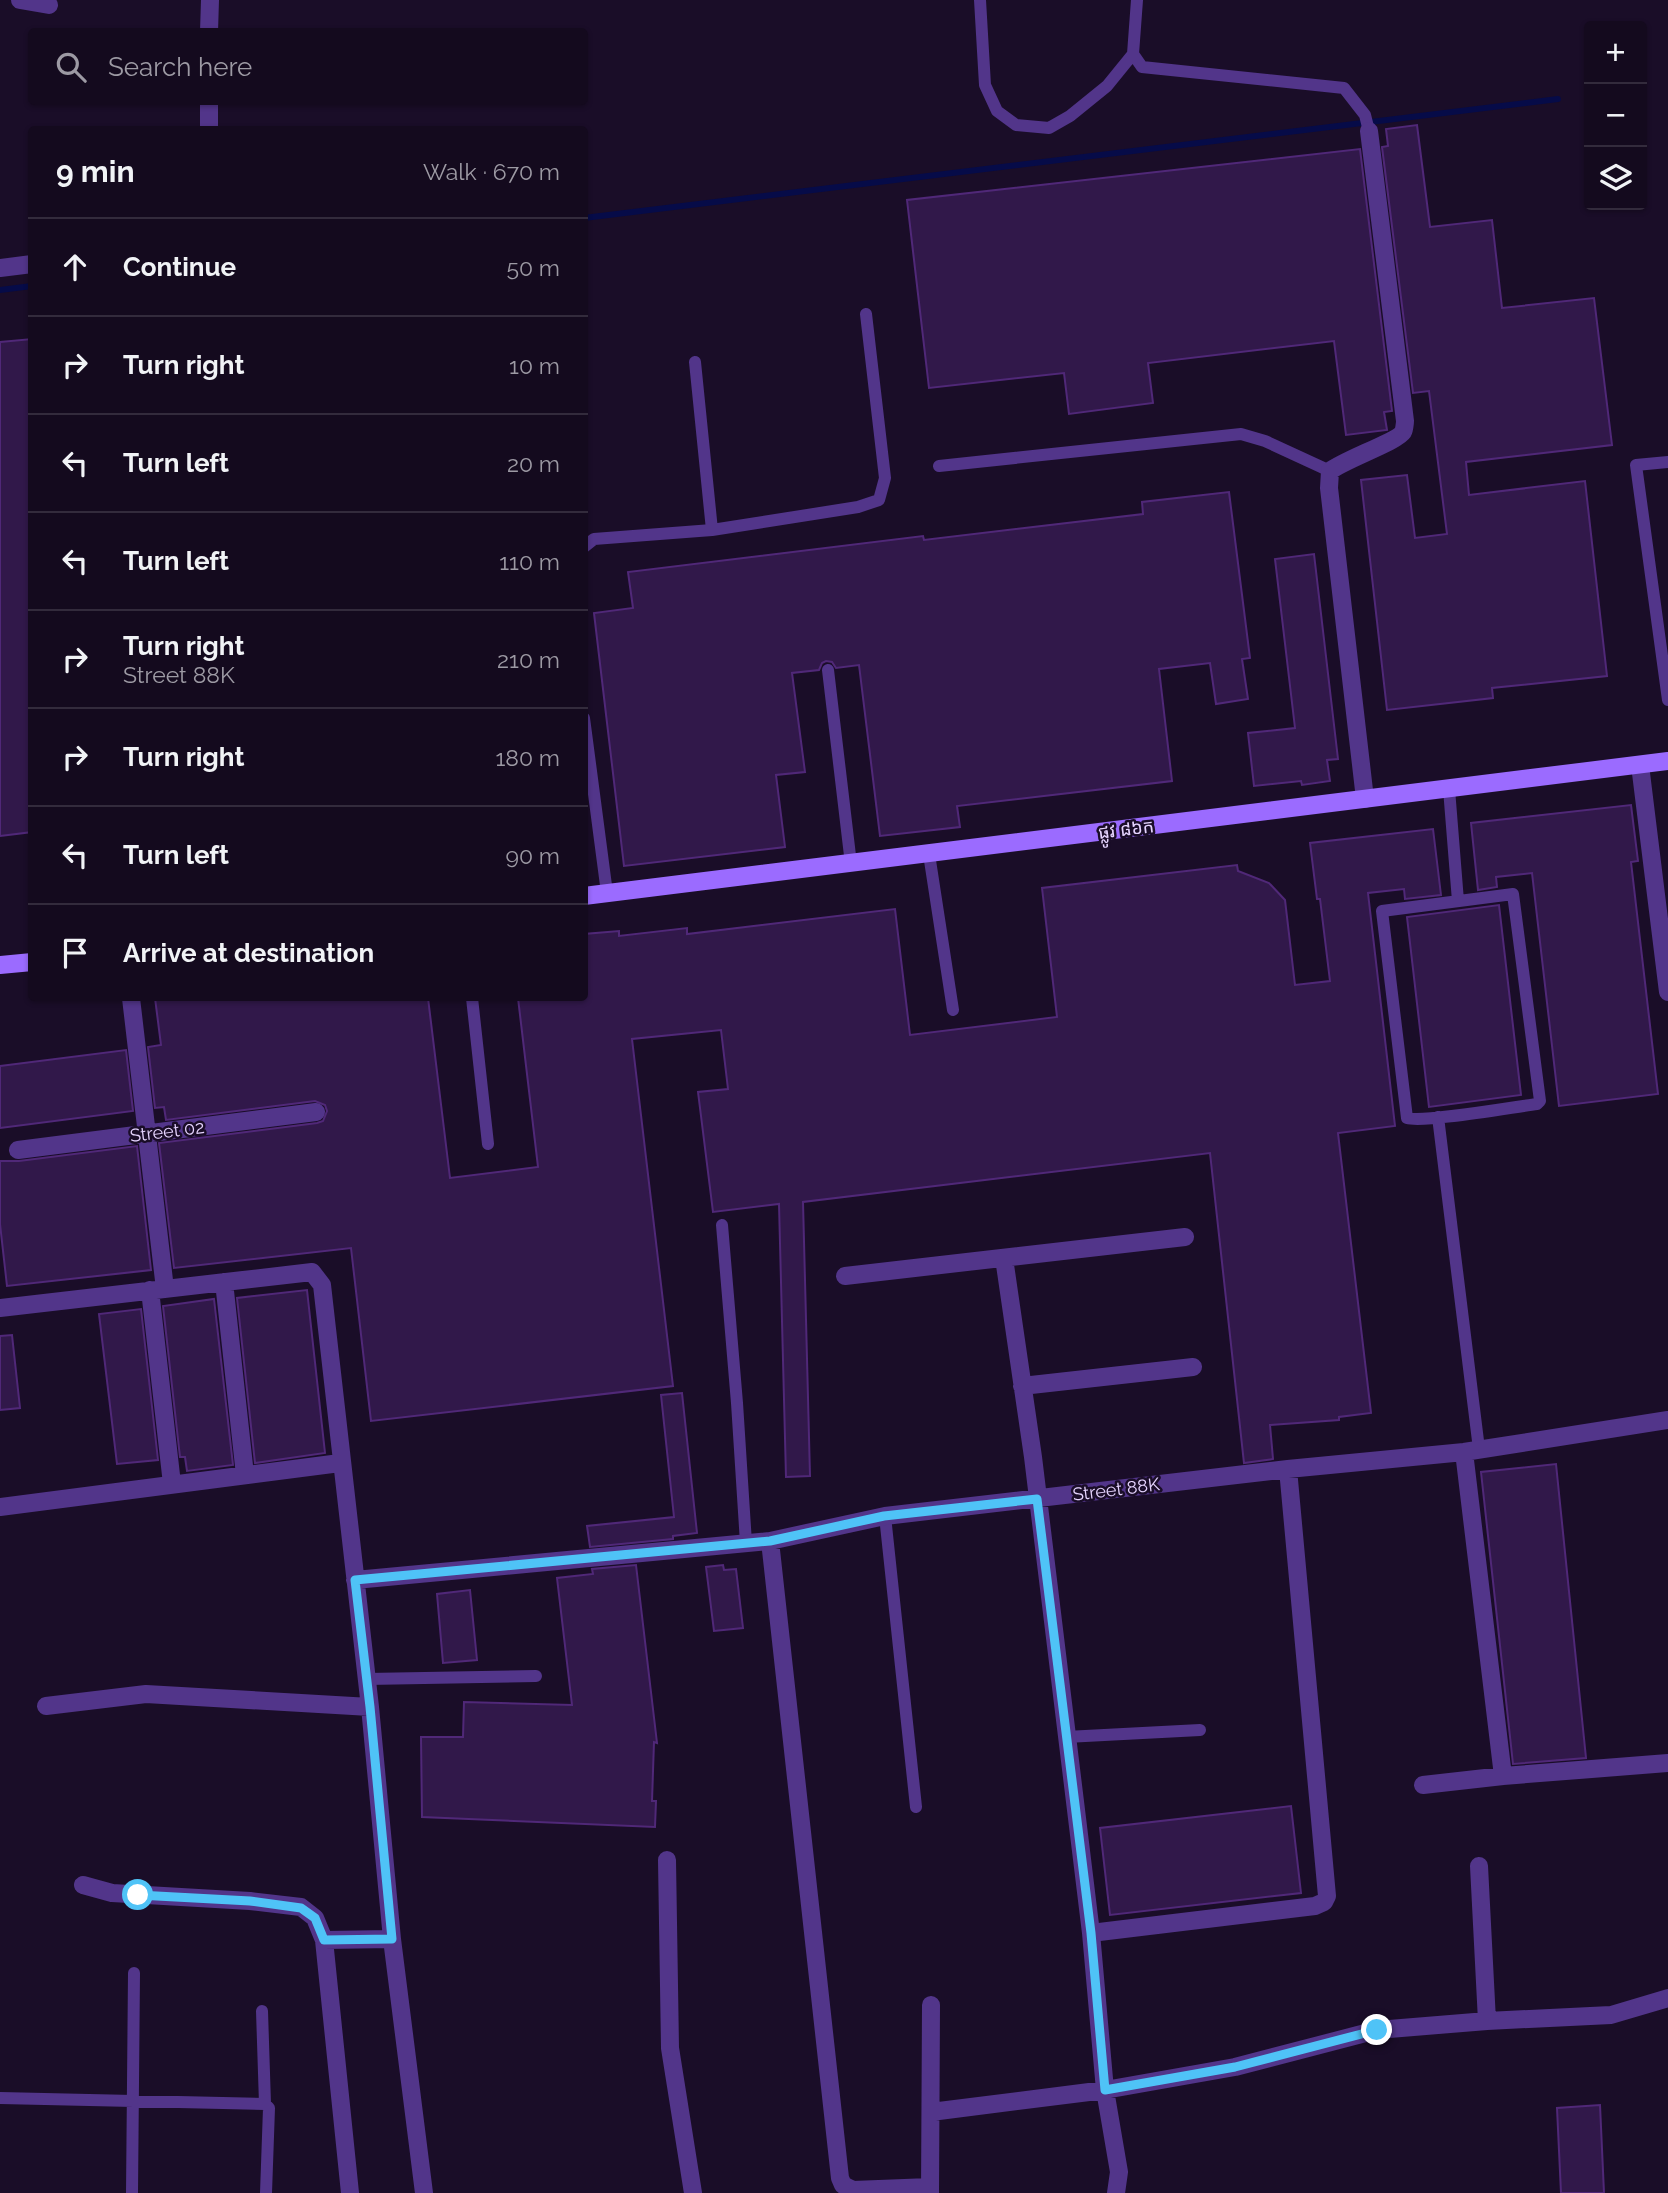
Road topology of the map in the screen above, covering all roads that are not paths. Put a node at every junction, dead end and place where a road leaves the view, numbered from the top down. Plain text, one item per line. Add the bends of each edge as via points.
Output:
1 (20, 0) edge
2 (210, 0) edge
3 (980, 0) edge
4 (1137, 0) edge
5 (49, 5) dead end
6 (209, 28) edge
7 (1133, 54) junction
8 (209, 105) edge
9 (1367, 123) joint
10 (209, 126) edge
11 (28, 264) edge
12 (0, 268) edge
13 (866, 314) dead end
14 (695, 362) dead end
15 (1668, 462) edge
16 (939, 466) dead end
17 (1330, 471) junction
18 (712, 530) junction
19 (588, 544) edge
20 (828, 670) dead end
21 (1668, 701) edge
22 (588, 748) edge
23 (1668, 761) edge
24 (1640, 765) junction
25 (1449, 789) junction
26 (1365, 799) junction
27 (929, 854) junction
28 (851, 864) junction
29 (607, 893) junction
30 (588, 895) edge
31 (1458, 901) junction
32 (28, 962) edge
33 (0, 965) edge
34 (1668, 992) edge
35 (131, 1001) edge
36 (472, 1001) edge
37 (953, 1010) dead end
38 (316, 1112) dead end
39 (1438, 1117) junction
40 (147, 1133) junction
41 (488, 1144) dead end
42 (18, 1150) dead end
43 (722, 1226) dead end
44 (1185, 1237) dead end
45 (1004, 1258) junction
46 (845, 1276) dead end
47 (224, 1282) junction
48 (158, 1290) junction
49 (0, 1308) edge
50 (1193, 1367) dead end
51 (1023, 1386) junction
52 (1668, 1420) edge
53 (1471, 1451) junction
54 (340, 1463) junction
55 (1288, 1469) junction
56 (245, 1475) junction
57 (172, 1484) junction
58 (1037, 1499) junction
59 (0, 1507) edge
60 (884, 1516) junction
61 (770, 1541) junction
62 (746, 1543) junction
63 (355, 1580) junction
64 (536, 1675) dead end
65 (367, 1679) junction
66 (46, 1706) dead end
67 (370, 1707) junction
68 (1200, 1730) dead end
69 (1066, 1737) junction
70 (1668, 1763) edge
71 (1503, 1776) junction
72 (1423, 1785) dead end
73 (916, 1807) dead end
74 (667, 1860) dead end
75 (1479, 1866) dead end
76 (83, 1885) dead end
77 (1091, 1933) junction
78 (392, 1939) junction
79 (324, 1940) junction
80 (134, 1973) dead end
81 (1668, 1998) edge
82 (931, 2005) dead end
83 (262, 2011) dead end
84 (1487, 2021) junction
85 (1105, 2090) junction
86 (0, 2098) edge
87 (132, 2101) junction
88 (265, 2104) junction
89 (932, 2112) junction
90 (930, 2190) edge
91 (132, 2193) edge
92 (266, 2193) edge
93 (350, 2193) edge
94 (424, 2193) edge
95 (693, 2193) edge
96 (1116, 2193) edge

1 - 5 street
2 - 6 street
3 - 7 lane via 985,85 997,111 1016,125 1049,128 1059,122 1107,86
4 - 7 lane
7 - 9 lane via 1142,67 1344,88
8 - 10 street
9 - 17 street via 1404,432
11 - 12 street
13 - 18 lane via 885,478 879,500
14 - 18 lane
15 - 21 lane via 1636,465
16 - 17 lane via 1241,434
17 - 26 street
18 - 19 lane via 594,539
20 - 28 lane
22 - 29 lane
23 - 24 street, ផ្លូវ ៨៦ក
24 - 25 street, ផ្លូវ ៨៦ក
24 - 34 street
25 - 26 street, ផ្លូវ ៨៦ក
25 - 31 lane
26 - 27 street, ផ្លូវ ៨៦ក
27 - 28 street, ផ្លូវ ៨៦ក
27 - 37 lane
28 - 29 street, ផ្លូវ ៨៦ក
29 - 30 street, ផ្លូវ ៨៦ក
31 - 39 lane via 1386,909 1382,915 1407,1118
31 - 39 lane via 1515,897 1540,1101
32 - 33 street
35 - 40 street
36 - 41 lane
38 - 40 street, Street 02
39 - 53 lane
40 - 42 street, Street 02
40 - 48 street
43 - 62 lane
44 - 45 street
45 - 46 street
45 - 51 street
47 - 48 street
47 - 54 street via 312,1272 322,1285
47 - 56 street
48 - 49 street
48 - 57 street
50 - 51 street
51 - 58 street
52 - 53 street, Street 88K
53 - 55 street, Street 88K
53 - 71 street
54 - 56 street
54 - 63 street
55 - 58 street, Street 88K
55 - 77 street via 1327,1896 1315,1906
56 - 57 street
57 - 59 street
58 - 60 street, Street 88K
58 - 69 street
60 - 61 street, Street 88K
60 - 73 lane
61 - 62 street, Street 88K
61 - 90 street via 840,2178 853,2190
62 - 63 street, Street 88K
63 - 65 street
64 - 65 lane
65 - 67 street
66 - 67 street via 146,1695
67 - 78 street
68 - 69 lane
69 - 77 street
70 - 71 street
71 - 72 street
74 - 95 street via 670,2048
75 - 84 street
76 - 79 street via 112,1893 301,1908 315,1918
77 - 85 street
78 - 79 street
78 - 94 street
79 - 93 street
80 - 87 lane
81 - 84 street via 1611,2015
82 - 89 street
83 - 88 lane
84 - 85 street via 1377,2030 1235,2067
85 - 89 street
85 - 96 street via 1119,2172
86 - 87 lane
87 - 88 lane
87 - 91 lane
88 - 92 lane via 269,2108
89 - 90 street

